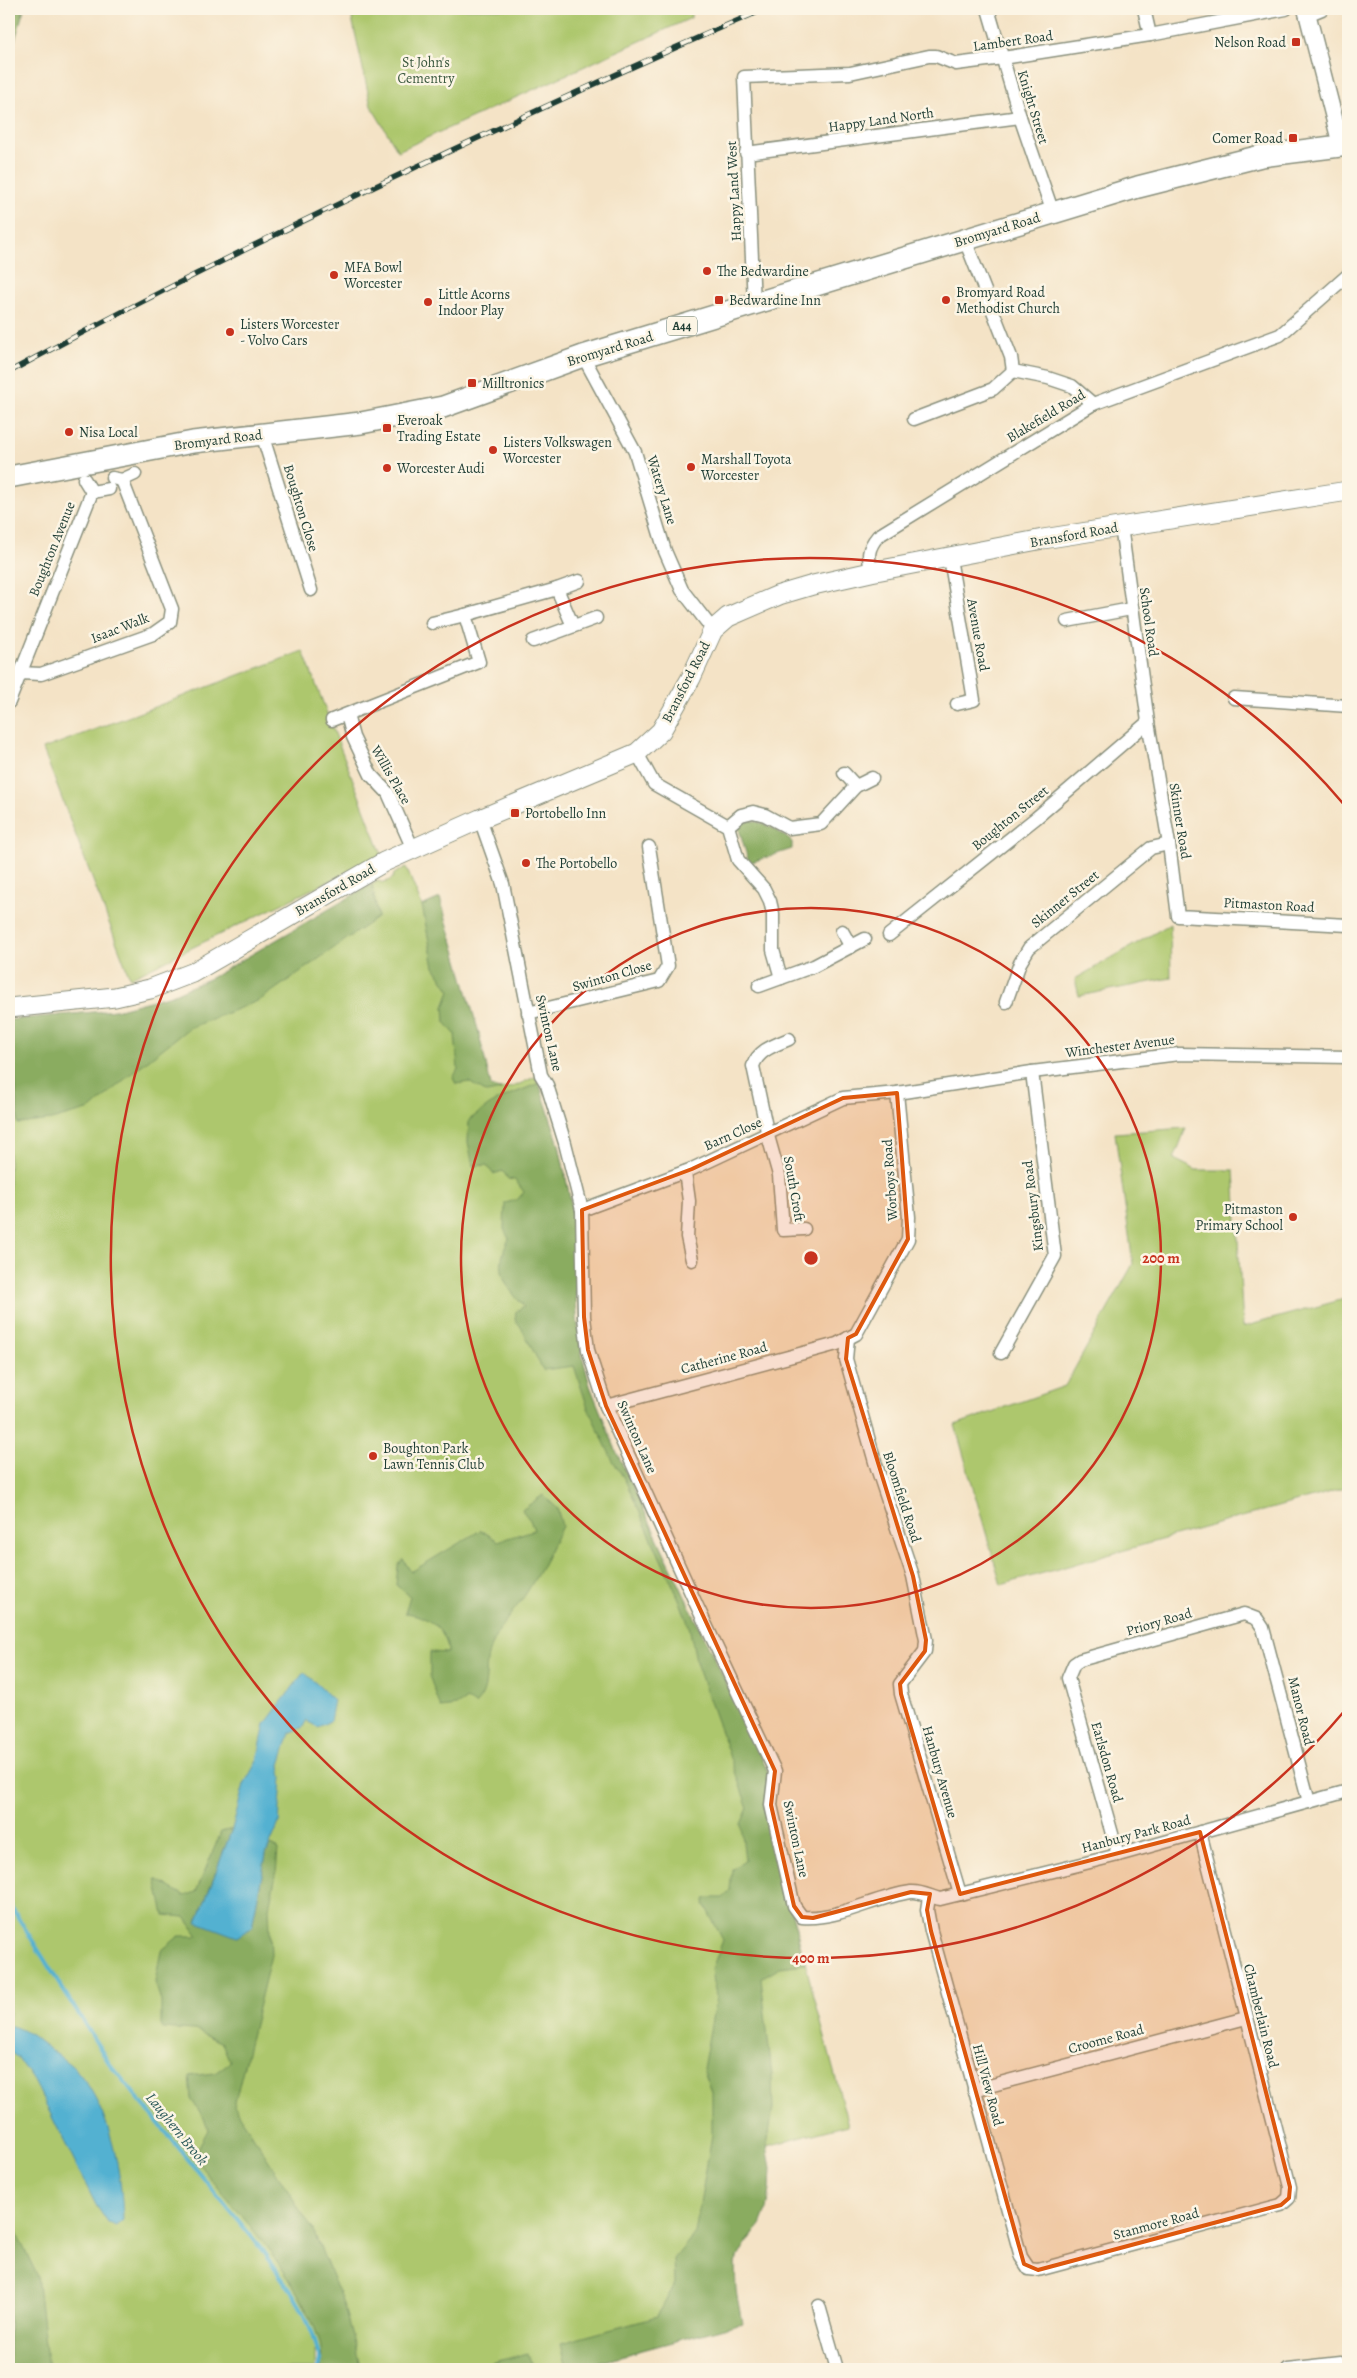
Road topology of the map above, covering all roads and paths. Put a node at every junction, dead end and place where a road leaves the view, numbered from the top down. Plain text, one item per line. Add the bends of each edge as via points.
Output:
1 (988, 9) edge
2 (1144, 9) edge
3 (1286, 9) edge
4 (1312, 11) edge
5 (1150, 35) junction
6 (1003, 58) junction
7 (744, 77) joint
8 (1020, 117) junction
9 (1344, 145) edge
10 (746, 153) junction
11 (1053, 213) junction
12 (965, 240) junction
13 (1348, 275) edge
14 (754, 304) junction
15 (583, 356) junction
16 (1013, 371) junction
17 (1093, 404) junction
18 (914, 419) dead end
19 (262, 434) junction
20 (136, 474) dead end
21 (9, 476) edge
22 (84, 479) dead end
23 (114, 483) junction
24 (1348, 491) edge
25 (92, 492) junction
26 (1121, 526) junction
27 (950, 558) junction
28 (871, 572) junction
29 (579, 580) dead end
30 (557, 589) junction
31 (311, 590) dead end
32 (1131, 609) junction
33 (465, 615) junction
34 (596, 618) dead end
35 (1067, 621) dead end
36 (432, 623) dead end
37 (573, 626) junction
38 (713, 630) junction
39 (533, 641) dead end
40 (19, 673) junction
41 (1234, 698) dead end
42 (9, 702) edge
43 (957, 704) dead end
44 (1348, 706) edge
45 (347, 715) junction
46 (332, 720) dead end
47 (1148, 722) junction
48 (636, 753) junction
49 (844, 773) dead end
50 (872, 778) dead end
51 (856, 786) junction
52 (480, 819) junction
53 (728, 826) junction
54 (1169, 844) junction
55 (649, 847) dead end
56 (413, 849) junction
57 (1188, 916) joint
58 (1348, 925) edge
59 (842, 931) dead end
60 (889, 934) dead end
61 (865, 939) dead end
62 (851, 947) junction
63 (781, 978) junction
64 (759, 986) dead end
65 (1006, 1002) dead end
66 (9, 1008) edge
67 (528, 1013) junction
68 (789, 1039) dead end
69 (1348, 1057) edge
70 (1032, 1072) junction
71 (897, 1093) junction
72 (768, 1136) junction
73 (685, 1172) junction
74 (582, 1210) junction
75 (804, 1230) dead end
76 (692, 1260) dead end
77 (848, 1338) junction
78 (1001, 1353) dead end
79 (606, 1406) junction
80 (1263, 1628) joint
81 (917, 1663) joint
82 (1068, 1678) joint
83 (1348, 1791) edge
84 (1309, 1802) junction
85 (1200, 1832) junction
86 (1118, 1855) junction
87 (960, 1894) junction
88 (929, 1897) junction
89 (1246, 2018) junction
90 (974, 2090) junction
91 (1281, 2205) joint
92 (1038, 2270) joint
93 (819, 2306) dead end
94 (837, 2369) edge
95 (1287, 2369) edge
96 (1342, 2369) edge

1 - 6 street, Knight Street
2 - 5 street
3 - 5 street, Lambert Road
4 - 9 street
5 - 6 street, Lambert Road
6 - 7 street, Lambert Road via 956,64 929,56 850,73
6 - 8 street, Knight Street
7 - 10 street, Happy Land West
8 - 10 street, Happy Land North
8 - 11 street, Knight Street
9 - 11 main road, Bromyard Road / A44 via 1261,156 1138,187
10 - 14 street, Happy Land West
11 - 12 main road, Bromyard Road / A44
12 - 14 main road, Bromyard Road / A44
12 - 16 street via 1011,356
13 - 17 street, Blakefield Road via 1280,335
14 - 15 main road, Bromyard Road / A44
15 - 19 main road, Bromyard Road / A44 via 443,407 361,423
15 - 38 street, Watery Lane via 635,452 665,550 682,590
16 - 17 street via 1072,386
16 - 18 street via 993,389
17 - 28 street, Blakefield Road via 878,536 867,553
19 - 21 main road, Bromyard Road / A44 via 193,442
19 - 31 street, Boughton Close
20 - 23 street
22 - 25 street, Boughton Avenue
23 - 25 street, Boughton Avenue
23 - 40 street, Isaac Walk via 172,609 170,622 153,634 41,674
24 - 26 main road, Bransford Road
25 - 40 street, Boughton Avenue
26 - 27 main road, Bransford Road
26 - 32 street, School Road
27 - 28 main road, Bransford Road
27 - 43 street, Avenue Road via 974,700
28 - 38 main road, Bransford Road via 779,595 728,617
29 - 30 street
30 - 33 street
30 - 37 street
32 - 35 street
32 - 47 street, School Road
33 - 36 street
33 - 45 street via 479,662
34 - 37 street
37 - 39 street
38 - 48 main road, Bransford Road via 691,678 661,730
40 - 42 street, Boughton Avenue
41 - 44 street
45 - 46 street
45 - 56 street, Willis Place via 353,737 371,775 388,793
47 - 54 street, Skinner Road
47 - 60 street, Boughton Street via 1036,818
48 - 52 main road, Bransford Road
48 - 53 street via 654,784
49 - 51 street
50 - 51 street
51 - 53 street via 821,824 789,828 752,812
52 - 56 main road, Bransford Road
52 - 67 street, Swinton Lane via 503,884
53 - 63 street via 738,860 764,889 770,901 773,950
54 - 57 street, Skinner Road via 1178,916
54 - 65 street, Skinner Street via 1151,848 1029,948
55 - 67 street, Swinton Close via 668,966 664,975 659,981
56 - 66 main road, Bransford Road via 384,862 192,973 150,989 115,997
57 - 58 street, Pitmaston Road
59 - 62 street
61 - 62 street
62 - 63 street
63 - 64 street
67 - 74 street, Swinton Lane via 541,1075 565,1143
68 - 72 street via 768,1048 755,1060
69 - 70 street, Winchester Avenue via 1179,1054
70 - 71 street, Winchester Avenue
70 - 78 street, Kingsbury Road via 1055,1256
71 - 72 street, Barn Close via 843,1098
71 - 77 street, Worboys Road via 909,1217 908,1239 856,1334
72 - 73 street, Barn Close
72 - 75 street, South Croft via 779,1175 783,1230
73 - 74 street, Barn Close
73 - 76 street via 689,1201 686,1237
74 - 79 street, Swinton Lane via 584,1318 588,1350
77 - 79 street, Catherine Road via 837,1344
77 - 81 street, Bloomfield Road via 848,1368 912,1576 924,1631 926,1651
79 - 88 street, Swinton Lane via 775,1771 771,1806 794,1906 802,1917 813,1918 912,1892
80 - 82 street, Priory Road via 1257,1619 1244,1614 1080,1660 1074,1664
80 - 84 street, Manor Road
81 - 87 street, Hanbury Avenue via 900,1684 901,1694
82 - 86 street, Earlsdon Road
83 - 84 street, Hanbury Park Road
84 - 85 street, Hanbury Park Road
85 - 86 street, Hanbury Park Road
85 - 89 street, Chamberlain Road
86 - 87 street, Hanbury Park Road
87 - 88 street, Hanbury Park Road via 940,1899
88 - 90 street, Hill View Road via 927,1910 931,1931
89 - 90 street, Croome Road
89 - 91 street, Chamberlain Road via 1290,2188 1289,2198
90 - 92 street, Hill View Road via 1021,2257 1029,2268
91 - 92 street, Stanmore Road
93 - 94 street
95 - 96 street via 1341,2363

